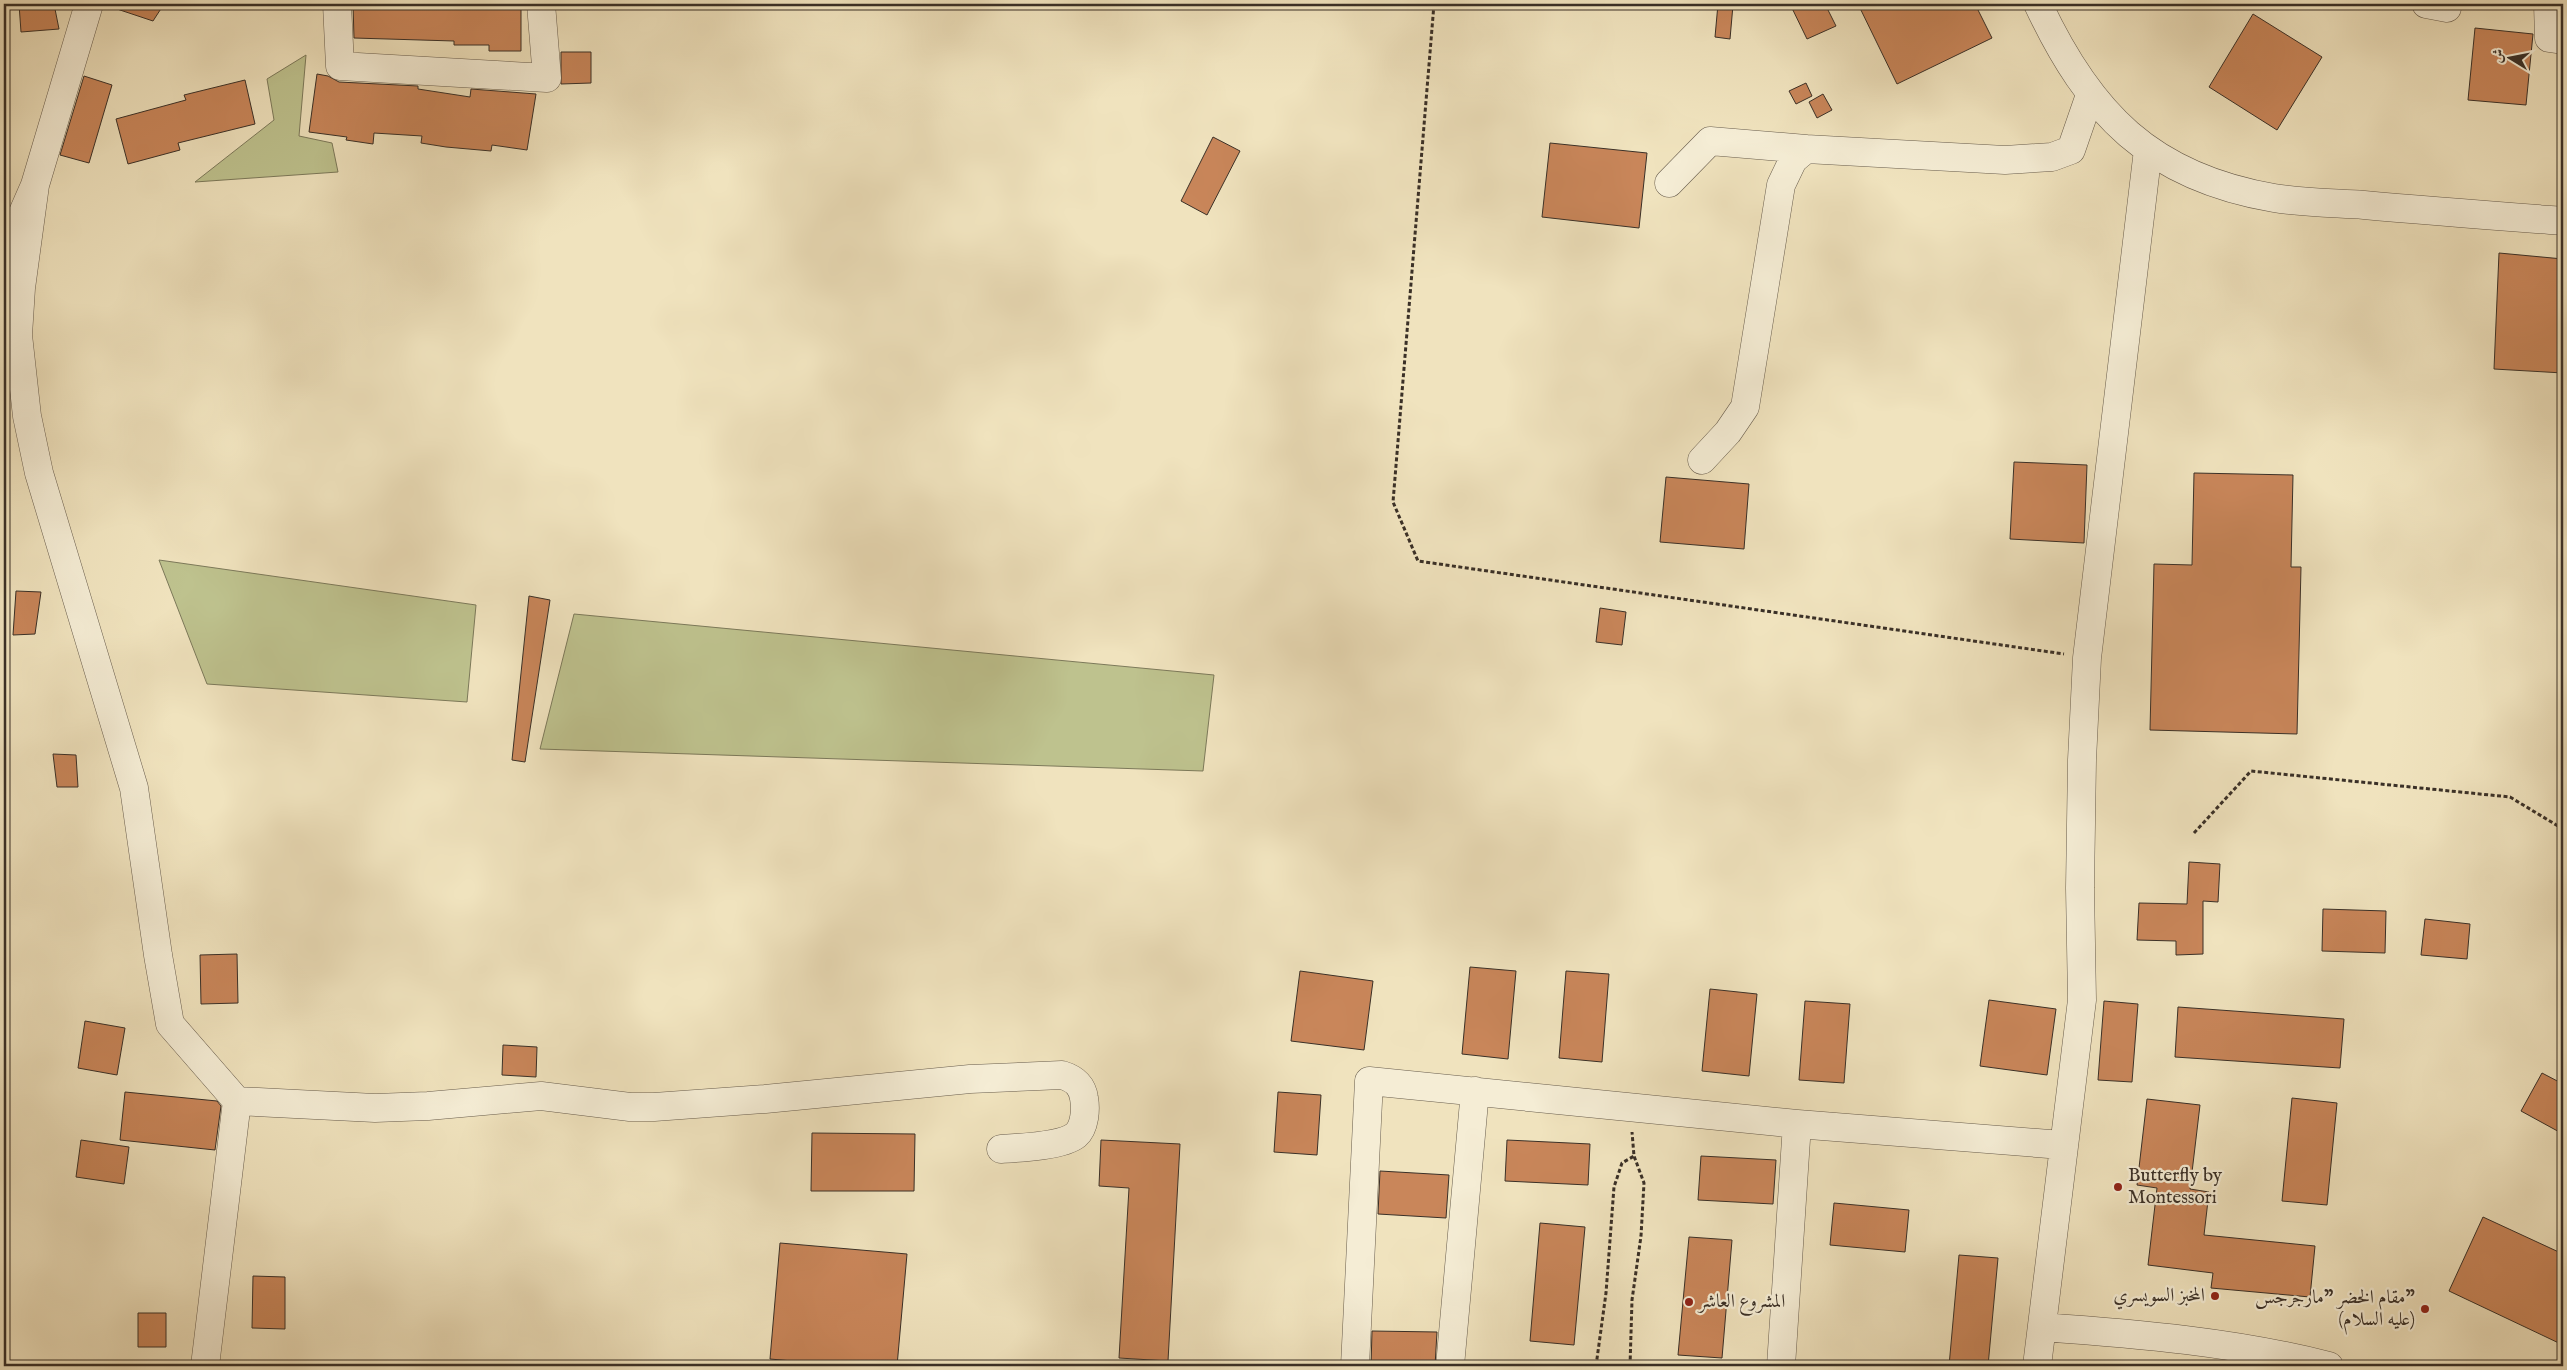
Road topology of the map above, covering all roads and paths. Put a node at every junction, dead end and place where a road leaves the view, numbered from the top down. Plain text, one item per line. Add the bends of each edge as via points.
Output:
1 (89, 4) edge
2 (337, 4) edge
3 (541, 4) edge
4 (1434, 4) edge
5 (2038, 4) edge
6 (2548, 4) edge
7 (2563, 40) edge
8 (2090, 95) junction
9 (1806, 149) junction
10 (2148, 150) junction
11 (1669, 183) dead end
12 (35, 185) junction
13 (2563, 221) edge
14 (4, 256) edge
15 (1702, 460) dead end
16 (2087, 658) junction
17 (2563, 829) edge
18 (2194, 832) dead end
19 (1475, 1091) junction
20 (237, 1101) junction
21 (1797, 1124) junction
22 (1632, 1132) dead end
23 (2062, 1145) junction
24 (1000, 1149) dead end
25 (1634, 1156) junction
26 (2042, 1328) junction
27 (205, 1366) edge
28 (1355, 1366) edge
29 (1450, 1366) edge
30 (1596, 1366) edge
31 (1630, 1366) edge
32 (1781, 1366) edge
33 (2037, 1366) edge
34 (2329, 1366) edge

1 - 12 street
2 - 3 street via 340,66 547,78
4 - 16 path via 1393,502 1418,561
5 - 8 street via 2067,62
6 - 7 street via 2549,38
8 - 9 street via 2071,150 2052,157 2006,160
8 - 10 street via 2117,125
9 - 11 street via 1710,141
9 - 15 street via 1793,160 1781,185 1746,407
10 - 13 street via 2207,181 2275,198
10 - 16 street
12 - 14 street
12 - 20 street via 18,336 27,416 39,473 134,788 170,1024
16 - 23 street via 2080,888 2082,1000
17 - 18 path via 2510,797 2251,771
19 - 21 street
19 - 28 street via 1369,1081
19 - 29 street
20 - 24 street via 375,1108 540,1096 654,1107 970,1079 1062,1075 1074,1079 1084,1098 1082,1127 1076,1135 1065,1140
20 - 27 street
21 - 23 street
21 - 32 street
22 - 25 path
23 - 26 street
25 - 30 path via 1622,1163 1614,1187 1605,1303
25 - 31 path via 1644,1183 1632,1300
26 - 33 street
26 - 34 street via 2199,1341

